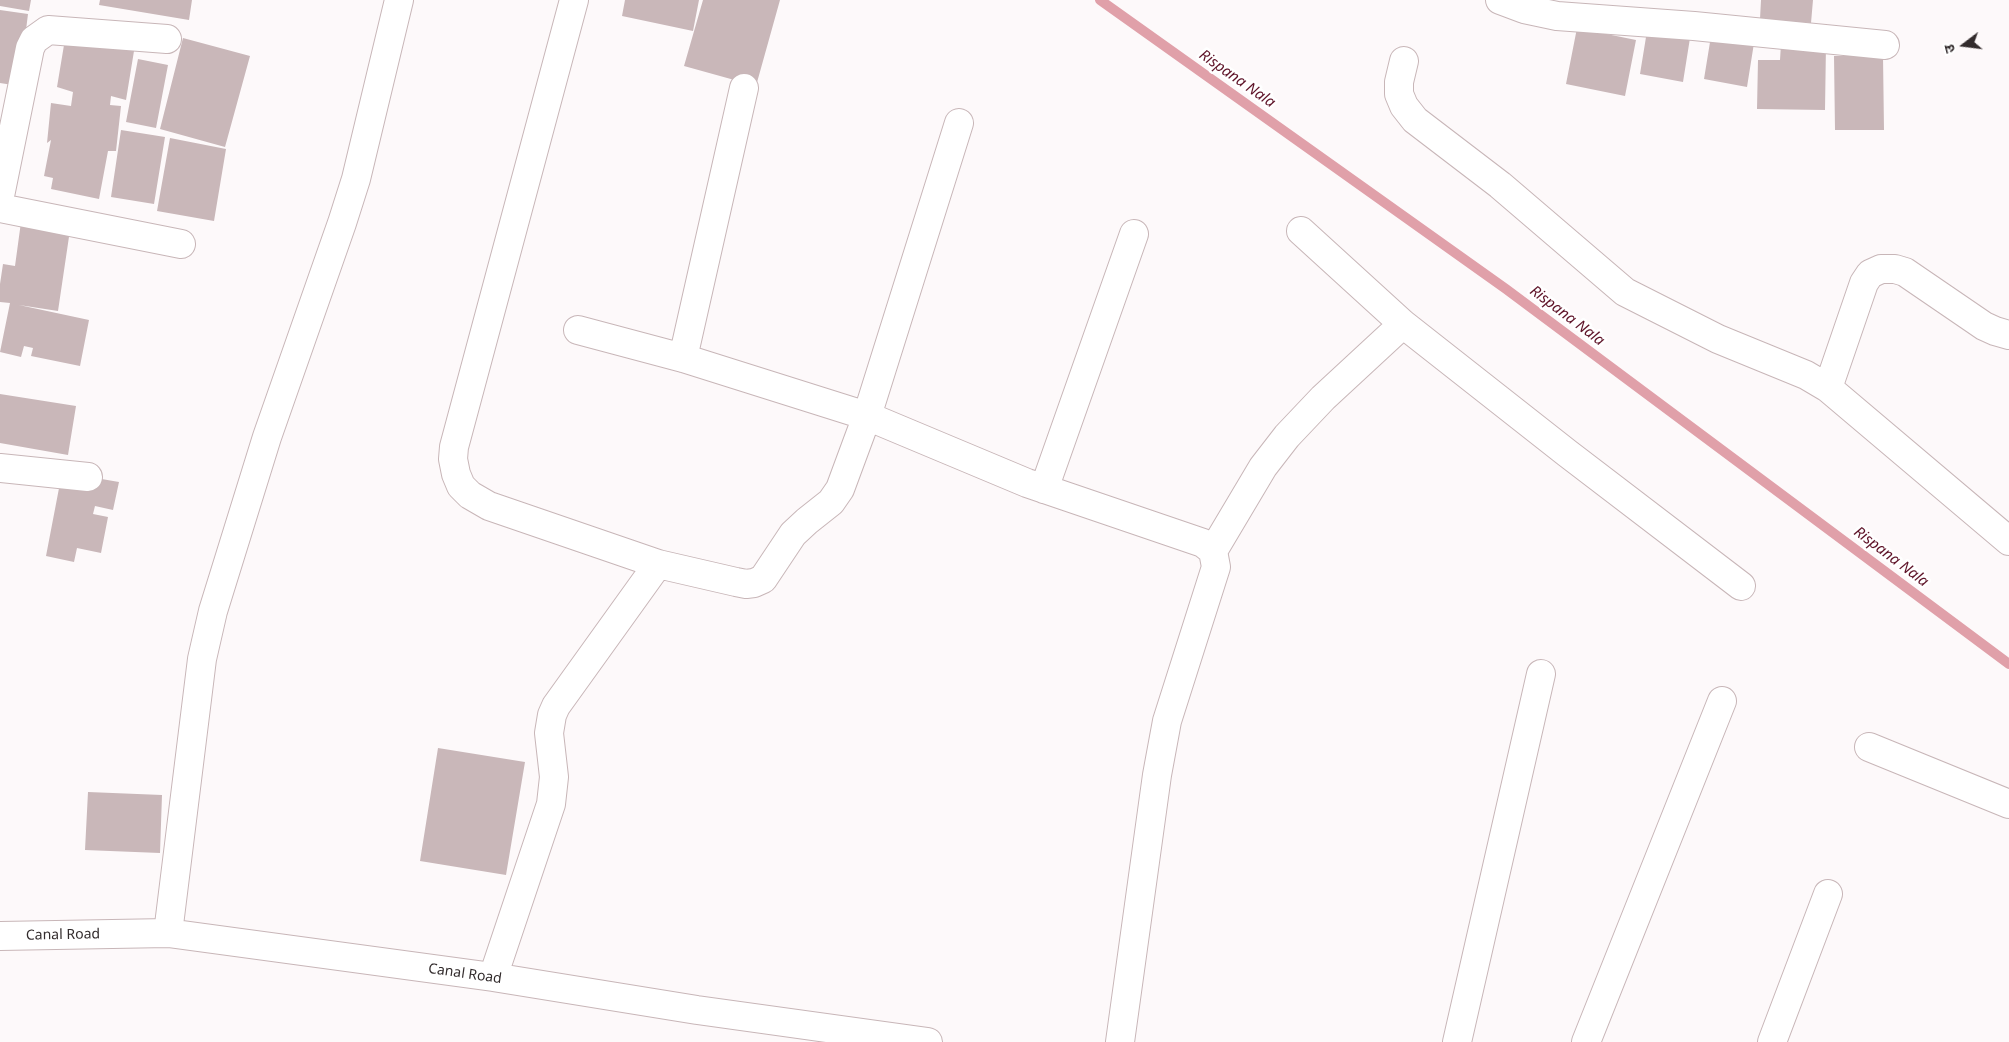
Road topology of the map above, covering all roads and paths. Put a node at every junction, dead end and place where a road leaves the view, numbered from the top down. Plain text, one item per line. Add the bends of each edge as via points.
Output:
1 (398, 0) edge
2 (574, 0) edge
3 (1500, 0) edge
4 (167, 39) dead end
5 (1885, 44) dead end
6 (1404, 61) dead end
7 (744, 88) dead end
8 (959, 123) dead end
9 (0, 196) edge
10 (0, 208) edge
11 (1301, 231) dead end
12 (1134, 234) dead end
13 (181, 244) dead end
14 (1403, 324) junction
15 (578, 330) dead end
16 (2009, 334) edge
17 (683, 358) junction
18 (1828, 388) junction
19 (867, 416) junction
20 (0, 468) edge
21 (88, 476) dead end
22 (1044, 489) junction
23 (2009, 541) edge
24 (1213, 551) junction
25 (658, 564) junction
26 (1741, 586) dead end
27 (1541, 674) dead end
28 (1722, 701) dead end
29 (1869, 747) dead end
30 (2009, 804) edge
31 (1828, 894) dead end
32 (168, 933) junction
33 (0, 936) edge
34 (493, 977) junction
35 (928, 1042) edge
36 (1120, 1042) edge
37 (1457, 1042) edge
38 (1586, 1042) edge
39 (1772, 1042) edge

1 - 32 street via 356,179 266,437 213,611 202,659
2 - 25 street via 454,447 454,466 461,486 489,506
3 - 5 street via 1556,16
4 - 9 street via 48,30 34,40
6 - 18 street via 1399,94 1415,120 1500,185 1625,292 1718,340 1806,375
7 - 17 street
8 - 19 street
10 - 13 street
11 - 14 street
12 - 22 street
14 - 24 street via 1287,436 1263,467
14 - 26 street
15 - 17 street
16 - 18 street via 1984,326 1905,272 1881,269 1870,274 1864,283
17 - 19 street
18 - 23 street
19 - 22 street
19 - 25 street via 840,489 831,502 793,534 764,578 746,584
20 - 21 street
22 - 24 street via 1203,543
24 - 36 street via 1216,568 1167,721
25 - 34 street via 552,715 550,733 554,777 551,804
27 - 37 street
28 - 38 street
29 - 30 street
31 - 39 street
32 - 33 street, Canal Road
32 - 34 street, Canal Road
34 - 35 street, Canal Road

